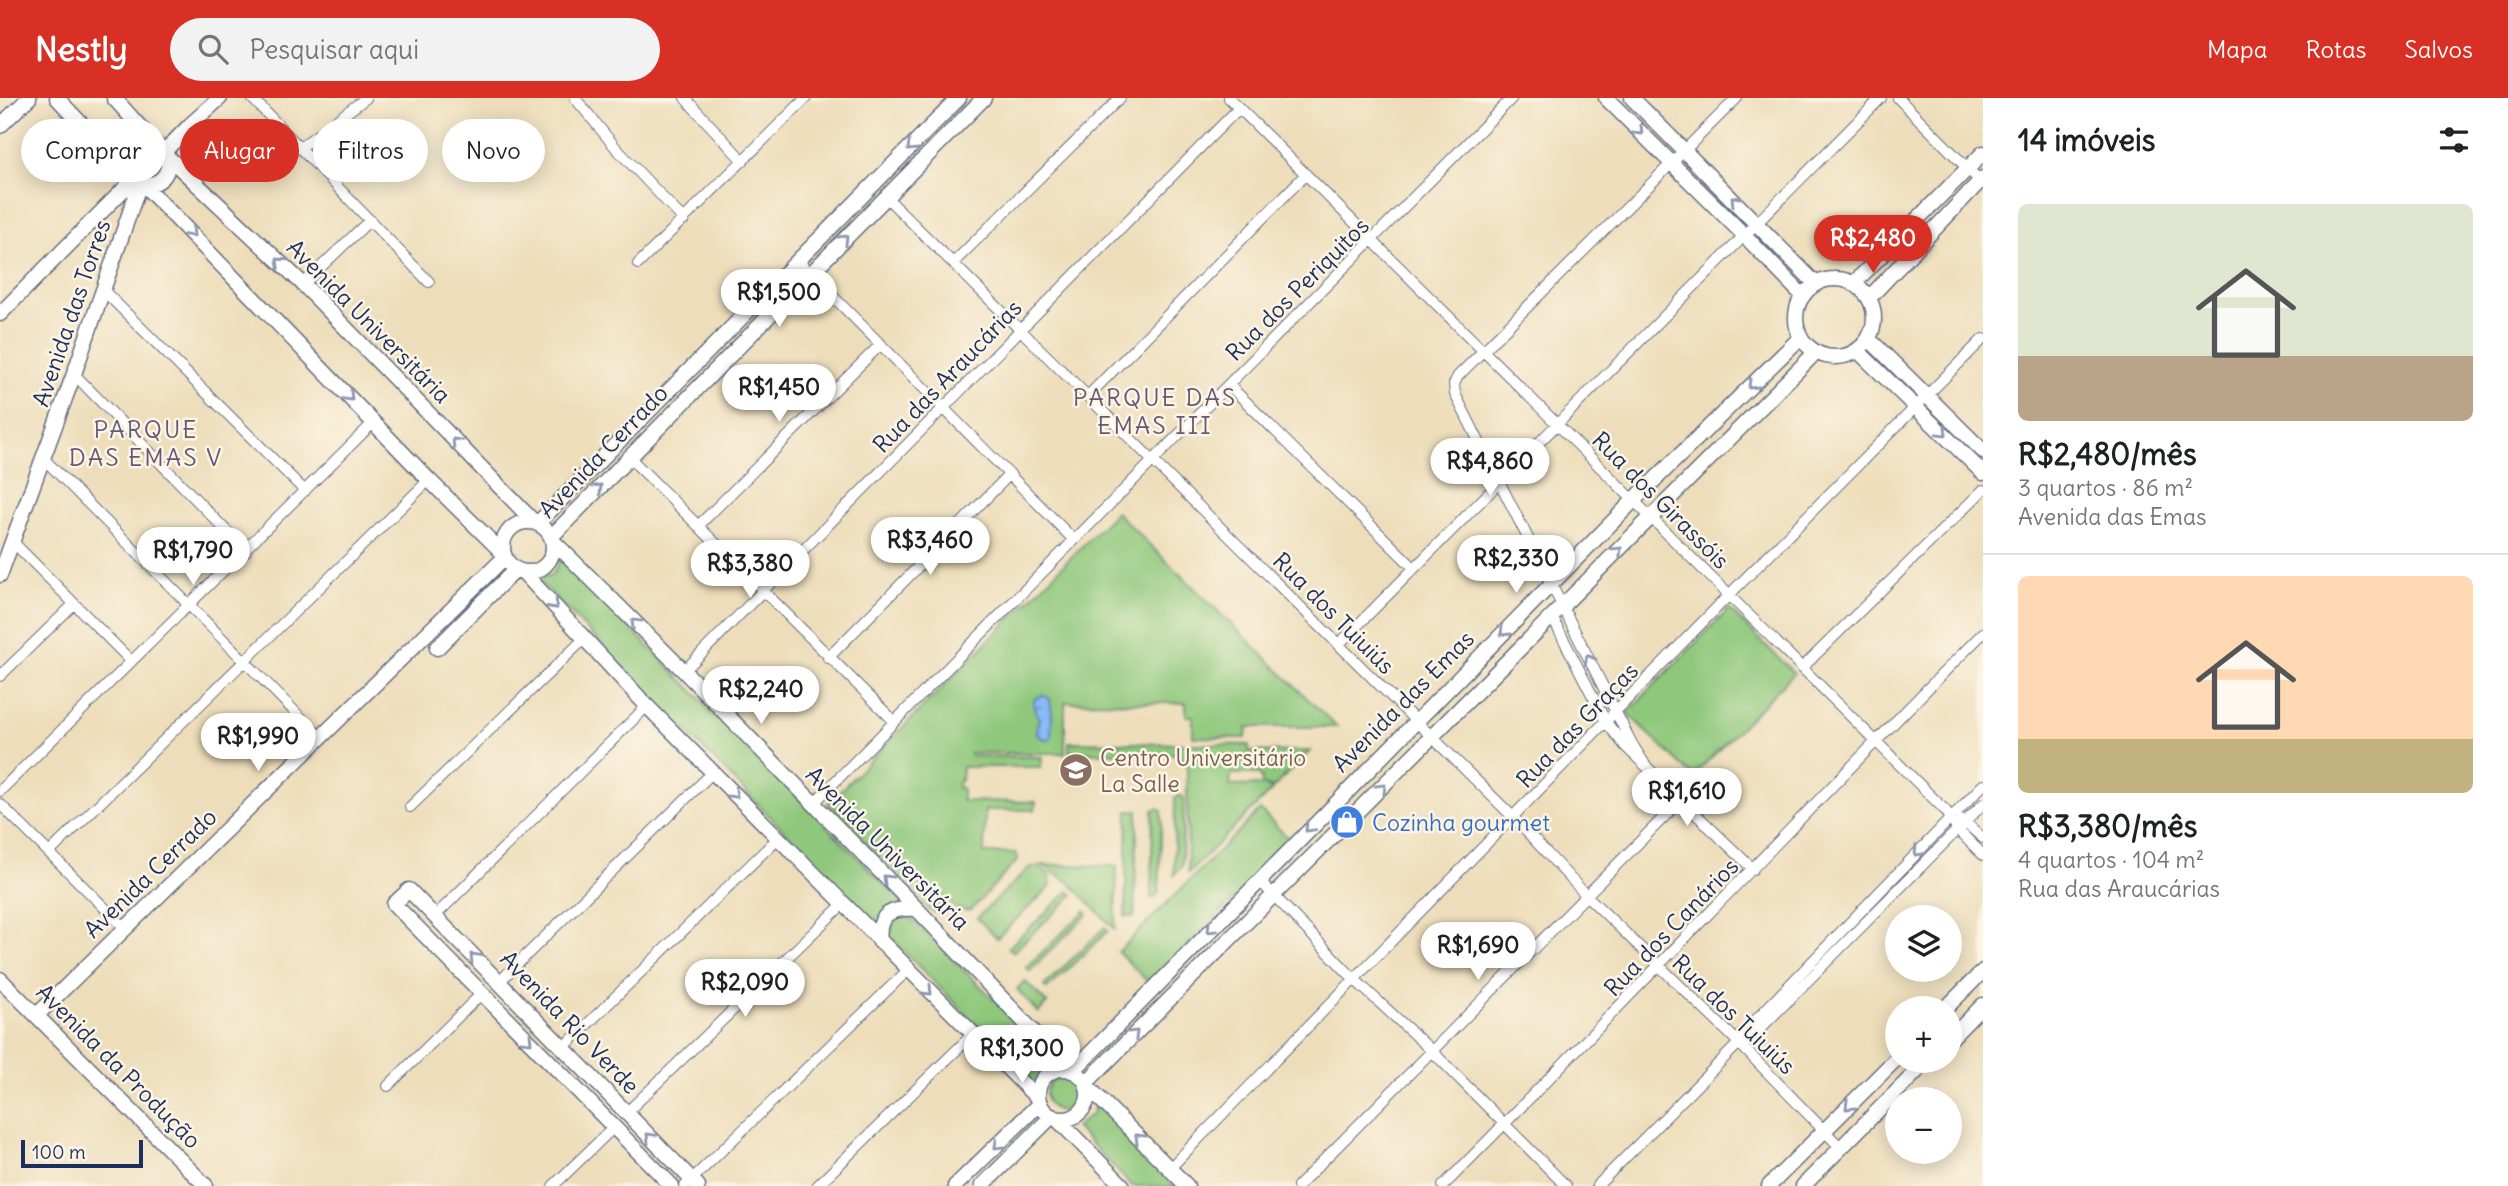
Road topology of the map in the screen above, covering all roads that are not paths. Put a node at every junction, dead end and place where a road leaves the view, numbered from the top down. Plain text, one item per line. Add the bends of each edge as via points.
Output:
1 (29, 98) edge
2 (57, 98) edge
3 (114, 98) edge
4 (220, 98) edge
5 (252, 98) edge
6 (366, 98) edge
7 (575, 98) edge
8 (685, 98) edge
9 (959, 98) edge
10 (984, 98) edge
11 (1120, 98) edge
12 (1229, 98) edge
13 (1512, 98) edge
14 (1606, 98) edge
15 (1632, 98) edge
16 (1737, 98) edge
17 (1881, 98) edge
18 (1898, 98) edge
19 (804, 99) edge
20 (1239, 108) junction
21 (77, 119) edge
22 (133, 119) edge
23 (0, 126) edge
24 (166, 148) edge
25 (301, 148) junction
26 (1685, 151) junction
27 (1983, 153) edge
28 (166, 154) edge
29 (743, 161) junction
30 (1672, 164) junction
31 (1967, 168) junction
32 (1306, 174) junction
33 (1982, 181) edge
34 (135, 182) edge
35 (136, 182) edge
36 (139, 182) edge
37 (886, 197) junction
38 (370, 220) junction
39 (684, 220) junction
40 (1758, 223) junction
41 (1745, 236) junction
42 (1373, 241) junction
43 (798, 261) junction
44 (953, 263) junction
45 (638, 264) dead end
46 (810, 273) junction
47 (429, 282) dead end
48 (1854, 283) junction
49 (303, 284) junction
50 (1816, 284) junction
51 (103, 290) junction
52 (1803, 296) junction
53 (1869, 298) junction
54 (0, 314) edge
55 (1020, 329) junction
56 (1801, 337) junction
57 (1869, 339) junction
58 (1983, 339) edge
59 (881, 344) junction
60 (1858, 351) junction
61 (1484, 352) junction
62 (1816, 352) junction
63 (74, 374) junction
64 (1229, 385) junction
65 (1088, 396) junction
66 (1922, 400) junction
67 (945, 407) junction
68 (373, 423) junction
69 (1557, 424) junction
70 (1983, 451) edge
71 (628, 456) junction
72 (43, 458) junction
73 (1153, 463) junction
74 (1983, 473) edge
75 (1010, 474) junction
76 (429, 480) junction
77 (1500, 483) junction
78 (1983, 490) edge
79 (305, 491) junction
80 (1634, 500) junction
81 (1652, 518) junction
82 (536, 524) junction
83 (698, 526) junction
84 (551, 539) junction
85 (1074, 540) junction
86 (12, 541) junction
87 (246, 551) junction
88 (504, 555) junction
89 (1414, 568) junction
90 (519, 570) junction
91 (0, 575) edge
92 (1551, 584) junction
93 (761, 590) junction
94 (1729, 595) junction
95 (74, 604) junction
96 (189, 605) junction
97 (1556, 610) junction
98 (1983, 633) edge
99 (584, 639) junction
100 (1339, 645) junction
101 (437, 648) dead end
102 (828, 658) junction
103 (131, 661) junction
104 (245, 661) junction
105 (1802, 668) junction
106 (684, 671) junction
107 (0, 677) edge
108 (648, 706) junction
109 (1617, 712) junction
110 (1415, 720) junction
111 (894, 722) junction
112 (1606, 722) junction
113 (320, 737) junction
114 (1432, 737) junction
115 (1875, 740) junction
116 (1644, 763) junction
117 (713, 772) junction
118 (1983, 785) edge
119 (0, 790) edge
120 (1681, 800) junction
121 (0, 804) edge
122 (813, 804) junction
123 (1983, 804) edge
124 (410, 807) dead end
125 (1950, 814) junction
126 (1513, 817) junction
127 (1961, 825) junction
128 (778, 838) junction
129 (1983, 838) edge
130 (50, 853) junction
131 (1983, 855) edge
132 (1753, 869) junction
133 (1259, 880) junction
134 (1586, 895) junction
135 (1274, 896) junction
136 (843, 904) junction
137 (917, 909) junction
138 (435, 916) junction
139 (125, 929) junction
140 (880, 942) junction
141 (1659, 967) junction
142 (908, 970) junction
143 (1983, 971) edge
144 (0, 979) edge
145 (1354, 979) junction
146 (499, 982) junction
147 (482, 993) junction
148 (1958, 996) edge
149 (1983, 1005) edge
150 (37, 1015) junction
151 (1962, 1027) edge
152 (972, 1035) junction
153 (1739, 1043) junction
154 (563, 1048) junction
155 (1432, 1051) junction
156 (1885, 1070) edge
157 (1072, 1071) junction
158 (1915, 1073) edge
159 (1086, 1084) junction
160 (388, 1086) dead end
161 (1040, 1102) junction
162 (626, 1113) junction
163 (1054, 1117) junction
164 (1505, 1123) junction
165 (614, 1127) junction
166 (1824, 1131) junction
167 (1841, 1148) junction
168 (1170, 1168) junction
169 (692, 1184) edge
170 (206, 1186) edge
171 (553, 1186) edge
172 (673, 1186) edge
173 (817, 1186) edge
174 (955, 1186) edge
175 (982, 1186) edge
176 (1123, 1186) edge
177 (1187, 1186) edge
178 (1297, 1186) edge
179 (1443, 1186) edge
180 (1566, 1186) edge
181 (1597, 1186) edge
182 (1769, 1186) edge
183 (1803, 1186) edge

1 - 23 street
2 - 21 street
3 - 22 street, Avenida Universitária
4 - 24 street
5 - 25 street
6 - 25 street
7 - 39 street
8 - 29 street
9 -> 43 street, Avenida Cerrado
10 - 37 street, Avenida Cerrado
11 - 44 street
12 - 20 street, Rua dos Girassóis
13 - 42 street, Rua dos Periquitos
14 -> 30 street
15 - 26 street
16 - 26 street
17 - 40 street
18 - 31 street
19 - 29 street
20 - 32 street, Rua dos Girassóis
20 - 55 street, Rua das Araucárias
25 - 38 street
26 - 30 street
40 -> 26 street
27 - 31 street
49 -> 28 street, Avenida Universitária
29 - 39 street
30 - 41 street
30 - 61 street
31 - 33 street
31 - 48 street
32 - 42 street, Rua dos Girassóis
32 - 65 street
33 - 53 street
34 - 54 street
35 - 51 street, Avenida das Torres
36 -> 68 street
37 - 44 street, Rua dos Tuiuiús
46 -> 37 street, Avenida Cerrado
38 - 47 street
38 - 49 street
39 - 45 street
40 - 41 street
40 - 50 street
41 - 52 street
41 - 69 street
42 - 61 street, Rua dos Girassóis
42 - 64 street, Rua dos Periquitos
43 - 46 street
43 - 82 street, Avenida Cerrado
44 - 55 street, Rua dos Tuiuiús
46 - 59 street
46 - 71 street, Avenida Cerrado
48 - 50 street via 1839,279
48 - 53 street
82 -> 49 street, Avenida Universitária
50 - 52 street
51 - 63 street, Avenida das Torres
51 - 79 street
52 - 56 street via 1796,317
53 - 57 street via 1875,323
55 - 65 street, Rua dos Tuiuiús
55 - 67 street, Rua das Araucárias
56 - 62 street
56 -> 80 street, Avenida das Emas
57 - 60 street
57 - 66 street
58 - 66 street, Rua das Graças
59 - 67 street
59 - 83 street
60 - 62 street via 1833,358
60 - 66 street
61 - 69 street, Rua dos Girassóis
61 - 77 street via 1458,376 1455,394
62 - 81 street, Avenida das Emas
63 - 72 street, Avenida das Torres
63 - 87 street
64 - 73 street, Rua dos Periquitos
64 - 89 street
65 - 73 street, Rua dos Tuiuiús
66 - 70 street
66 -> 74 street
66 - 94 street, Rua das Graças
67 - 75 street
67 - 93 street, Rua das Araucárias
68 - 76 street
68 - 79 street
69 - 77 street
69 - 80 street, Rua dos Girassóis
71 - 83 street
84 -> 71 street, Avenida Cerrado
72 - 86 street, Avenida das Torres
72 - 96 street
73 - 85 street, Rua dos Periquitos
73 - 100 street, Rua dos Tuiuiús
75 - 85 street
75 - 102 street
76 - 88 street
76 - 104 street
77 - 89 street
77 - 92 street
78 - 105 street
79 - 87 street
80 - 81 street, Rua dos Girassóis
80 - 92 street, Avenida das Emas
81 - 94 street, Rua dos Girassóis
97 -> 81 street, Avenida das Emas
82 - 84 street
82 - 88 street via 524,522 510,529 502,544
83 - 93 street
84 - 90 street via 552,553 544,566 537,571
106 -> 84 street, Avenida Universitária
85 - 111 street, Rua dos Periquitos
86 - 91 street, Avenida das Torres
86 - 95 street
87 - 96 street
88 - 90 street
88 - 113 street, Avenida Cerrado
89 - 100 street
90 -> 99 street
90 - 101 street
92 - 97 street
92 -> 110 street, Avenida das Emas
93 - 102 street
93 - 106 street, Rua das Araucárias
94 - 105 street, Rua dos Girassóis
94 - 109 street, Rua das Graças
95 - 103 street
95 - 107 street
96 - 103 street
96 - 104 street
109 -> 97 street
97 - 112 street
97 - 114 street, Avenida das Emas
98 - 115 street, Rua dos Canários
99 - 108 street
99 - 124 street
100 - 110 street, Rua dos Tuiuiús
102 - 111 street
103 - 119 street
104 - 113 street
104 - 130 street
105 - 115 street, Rua dos Girassóis
106 - 122 street, Avenida Universitária
108 - 117 street
108 - 138 street
109 - 112 street, Rua das Graças
109 - 116 street
110 - 114 street, Rua dos Tuiuiús
110 -> 133 street, Avenida das Emas
111 - 122 street, Rua dos Periquitos
112 - 116 street
112 - 126 street, Rua das Graças
113 - 139 street, Avenida Cerrado
114 - 126 street, Rua dos Tuiuiús
135 -> 114 street, Avenida das Emas
115 - 125 street, Rua dos Girassóis
115 - 132 street, Rua dos Canários
116 - 120 street
117 -> 128 street
117 - 146 street
118 - 125 street
120 - 132 street
120 - 134 street
121 - 130 street
137 -> 122 street, Avenida Universitária
123 - 127 street
125 - 127 street, Rua dos Girassóis
125 -> 153 street via 1742,1034
126 - 134 street, Rua dos Tuiuiús
126 - 145 street, Rua das Graças
127 - 129 street, Rua dos Girassóis
127 - 131 street, Rua dos Girassóis
127 - 153 street via 1749,1040
128 - 136 street
128 - 154 street
130 - 139 street
132 - 141 street, Rua dos Canários
133 - 135 street
133 -> 157 street, Avenida das Emas
134 - 141 street, Rua dos Tuiuiús
134 - 155 street
135 - 145 street
159 -> 135 street, Avenida das Emas
136 - 140 street
136 - 162 street
137 - 140 street via 898,908 886,916
137 - 157 street, Avenida Universitária
146 -> 138 street, Avenida Rio Verde
138 - 147 street, Avenida Rio Verde via 409,890 394,904
139 - 150 street, Avenida Cerrado
140 - 142 street
141 - 153 street, Rua dos Tuiuiús
141 - 164 street, Rua dos Canários
142 -> 152 street
142 - 169 street
143 - 148 street
144 - 150 street, Avenida da Produção
145 - 155 street
145 - 168 street, Rua das Graças
146 - 154 street, Avenida Rio Verde
147 - 160 street
147 -> 165 street, Avenida Rio Verde
149 - 151 street
150 - 170 street, Avenida da Produção
152 - 161 street
152 - 173 street
153 - 166 street, Rua dos Tuiuiús
153 - 181 street
154 - 162 street, Avenida Rio Verde
155 - 164 street
155 - 178 street
156 -> 166 street
157 - 159 street
157 - 161 street via 1060,1069 1046,1076 1038,1091
158 - 167 street
159 - 163 street via 1088,1100 1080,1113 1073,1118
168 -> 159 street
161 - 163 street
161 -> 174 street
169 -> 162 street, Avenida Rio Verde
163 - 175 street
163 - 176 street
164 - 179 street, Rua dos Canários
164 - 180 street
165 - 171 street
165 - 172 street, Avenida Rio Verde
166 - 167 street, Rua dos Tuiuiús
166 - 182 street
167 - 183 street
168 - 177 street

